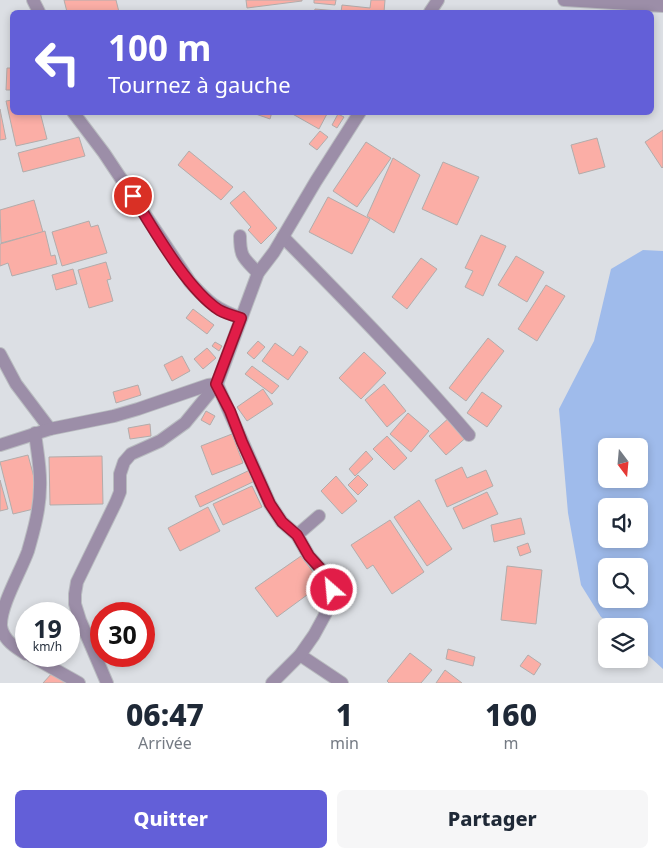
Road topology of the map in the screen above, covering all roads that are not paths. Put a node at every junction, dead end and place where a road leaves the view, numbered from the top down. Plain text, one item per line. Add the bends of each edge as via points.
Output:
1 (564, 0) edge
2 (663, 6) edge
3 (75, 115) edge
4 (358, 115) edge
5 (240, 236) dead end
6 (283, 237) junction
7 (258, 273) junction
8 (241, 318) junction
9 (0, 354) edge
10 (216, 384) junction
11 (50, 428) junction
12 (35, 433) junction
13 (470, 435) dead end
14 (0, 445) edge
15 (319, 516) dead end
16 (297, 535) junction
17 (15, 648) edge
18 (300, 655) junction
19 (51, 667) edge
20 (79, 683) edge
21 (107, 683) edge
22 (272, 683) edge
23 (342, 683) edge

1 - 2 street
3 - 8 street via 190,282 220,310
4 - 6 street
5 - 7 street via 240,252
6 - 7 street
6 - 13 street via 421,378
7 - 8 street
8 - 10 street
9 - 11 street via 16,384
10 - 11 street via 114,416
10 - 16 street via 270,504 282,522
10 - 21 street via 185,423 160,441 131,454 124,462 120,492 78,582 75,594 77,612
11 - 12 street
12 - 14 street
12 - 17 street via 39,508 28,552 3,611 1,627
15 - 16 street
16 - 18 street via 309,556 328,577 332,590 332,602
18 - 22 street
18 - 23 street
19 - 20 street

